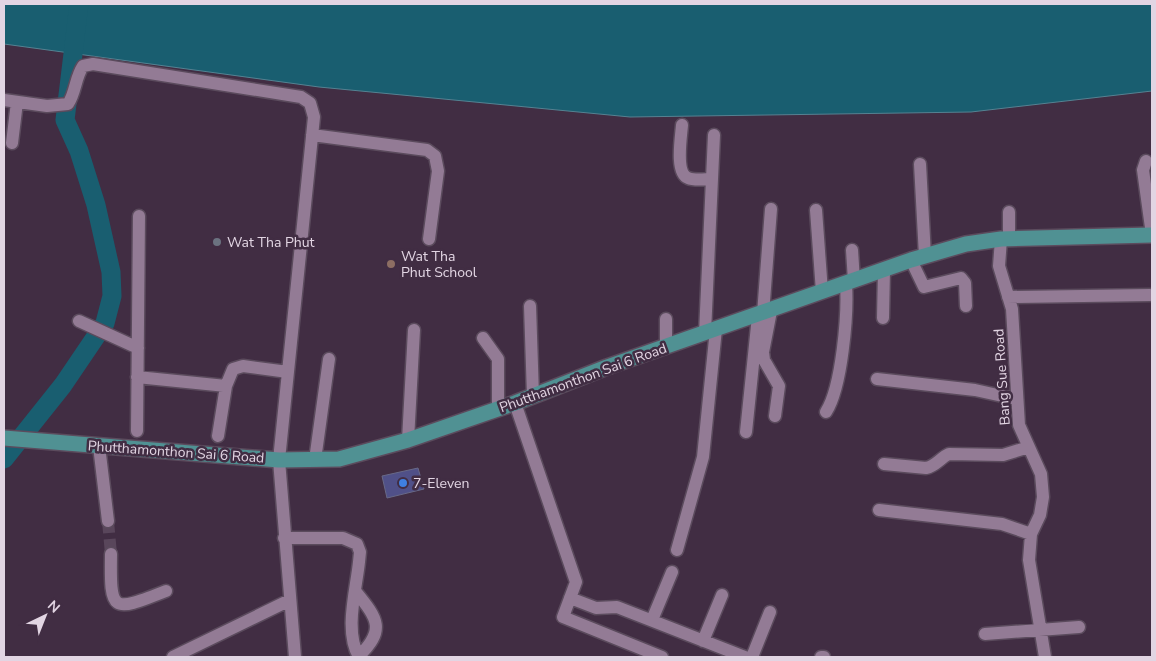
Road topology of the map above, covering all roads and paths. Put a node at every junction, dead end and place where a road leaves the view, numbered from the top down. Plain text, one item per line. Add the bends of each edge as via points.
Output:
1 (10, 101) edge
2 (682, 126) dead end
3 (714, 135) dead end
4 (312, 136) junction
5 (12, 143) dead end
6 (1146, 161) dead end
7 (920, 164) dead end
8 (712, 179) junction
9 (771, 209) dead end
10 (816, 210) dead end
11 (1009, 212) dead end
12 (140, 216) dead end
13 (1152, 235) edge
14 (1005, 238) junction
15 (429, 239) dead end
16 (852, 250) dead end
17 (918, 258) junction
18 (884, 270) junction
19 (850, 282) junction
20 (822, 292) junction
21 (1150, 295) dead end
22 (1008, 297) junction
23 (530, 306) dead end
24 (966, 306) dead end
25 (764, 313) junction
26 (883, 318) dead end
27 (666, 319) dead end
28 (79, 321) dead end
29 (414, 330) dead end
30 (710, 331) junction
31 (483, 338) dead end
32 (666, 347) junction
33 (138, 348) junction
34 (329, 359) dead end
35 (288, 372) junction
36 (137, 377) junction
37 (877, 379) dead end
38 (226, 386) junction
39 (533, 396) junction
40 (1016, 399) junction
41 (515, 403) junction
42 (498, 409) junction
43 (826, 412) dead end
44 (775, 416) dead end
45 (746, 432) dead end
46 (8, 438) edge
47 (136, 438) junction
48 (408, 440) junction
49 (216, 444) junction
50 (99, 446) junction
51 (1029, 447) junction
52 (279, 460) junction
53 (315, 460) junction
54 (884, 464) dead end
55 (879, 510) dead end
56 (108, 521) tunnel mouth
57 (1031, 534) junction
58 (284, 538) junction
59 (677, 550) dead end
60 (111, 554) tunnel mouth
61 (672, 572) dead end
62 (166, 591) dead end
63 (356, 592) junction
64 (722, 595) dead end
65 (570, 598) junction
66 (290, 600) junction
67 (770, 612) dead end
68 (652, 620) junction
69 (1079, 627) dead end
70 (1036, 630) junction
71 (985, 634) dead end
72 (703, 641) junction
73 (173, 657) edge
74 (295, 657) edge
75 (358, 657) edge
76 (662, 657) edge
77 (745, 657) edge
78 (752, 657) edge
79 (1046, 657) edge

1 - 4 street via 47,106 68,104 76,90 78,74 83,66 93,64 301,97 310,103 314,117
1 - 5 street
2 - 8 street via 680,164 683,174 690,179
3 - 8 street
4 - 15 street via 427,150 435,156 438,171
4 - 35 street
6 - 13 street via 1143,170
7 - 17 street
8 - 30 street
9 - 25 street
10 - 20 street
11 - 14 street, Bang Sue Road
12 - 33 street
13 - 14 main road, Phutthamonthon Sai 6 Road
14 - 17 main road, Phutthamonthon Sai 6 Road via 966,244
14 - 22 street, Bang Sue Road via 999,266
16 - 19 street
17 - 18 main road, Phutthamonthon Sai 6 Road
17 - 24 street via 924,287 961,278 965,283
18 - 19 main road, Phutthamonthon Sai 6 Road
18 - 26 street
19 - 20 main road, Phutthamonthon Sai 6 Road
19 - 43 street via 848,317
20 - 25 main road, Phutthamonthon Sai 6 Road
21 - 22 street
22 - 40 street, Bang Sue Road via 1013,320
23 - 39 street
25 - 30 main road, Phutthamonthon Sai 6 Road
25 - 44 street via 764,360 779,386
25 - 45 street
27 - 32 street
28 - 33 street
29 - 48 street
30 - 32 main road, Phutthamonthon Sai 6 Road
30 - 59 street via 703,457
31 - 42 street via 498,359
32 - 39 main road, Phutthamonthon Sai 6 Road
33 - 36 street
34 - 53 street
35 - 38 street via 243,366 233,370
35 - 52 street
36 - 38 street
36 - 47 street
37 - 40 street via 975,390
38 - 49 street
39 - 41 main road, Phutthamonthon Sai 6 Road
40 - 51 street, Bang Sue Road via 1019,425
41 - 42 main road, Phutthamonthon Sai 6 Road
41 - 65 street via 576,582
42 - 48 main road, Phutthamonthon Sai 6 Road
46 - 50 main road, Phutthamonthon Sai 6 Road
47 - 49 main road, Phutthamonthon Sai 6 Road
47 - 50 main road, Phutthamonthon Sai 6 Road
48 - 53 main road, Phutthamonthon Sai 6 Road via 339,459
49 - 52 main road, Phutthamonthon Sai 6 Road
50 - 56 street
51 - 54 street via 1003,455 949,454 926,468
51 - 57 street, Bang Sue Road via 1041,474 1043,497 1040,515
52 - 53 main road, Phutthamonthon Sai 6 Road
52 - 58 street
55 - 57 street via 1002,524
57 - 70 street, Bang Sue Road via 1029,560
58 - 63 street via 352,540 360,552
58 - 66 street
60 - 62 street via 111,591 115,601 123,606 130,605
61 - 68 street
63 - 75 street via 352,627
63 - 75 street via 372,612 377,634 372,644
64 - 72 street
65 - 68 street via 596,608 617,607
65 - 76 street via 563,617
66 - 73 street
66 - 74 street
67 - 78 street
68 - 72 street
69 - 70 street
70 - 71 street
70 - 79 street, Bang Sue Road
72 - 77 street

